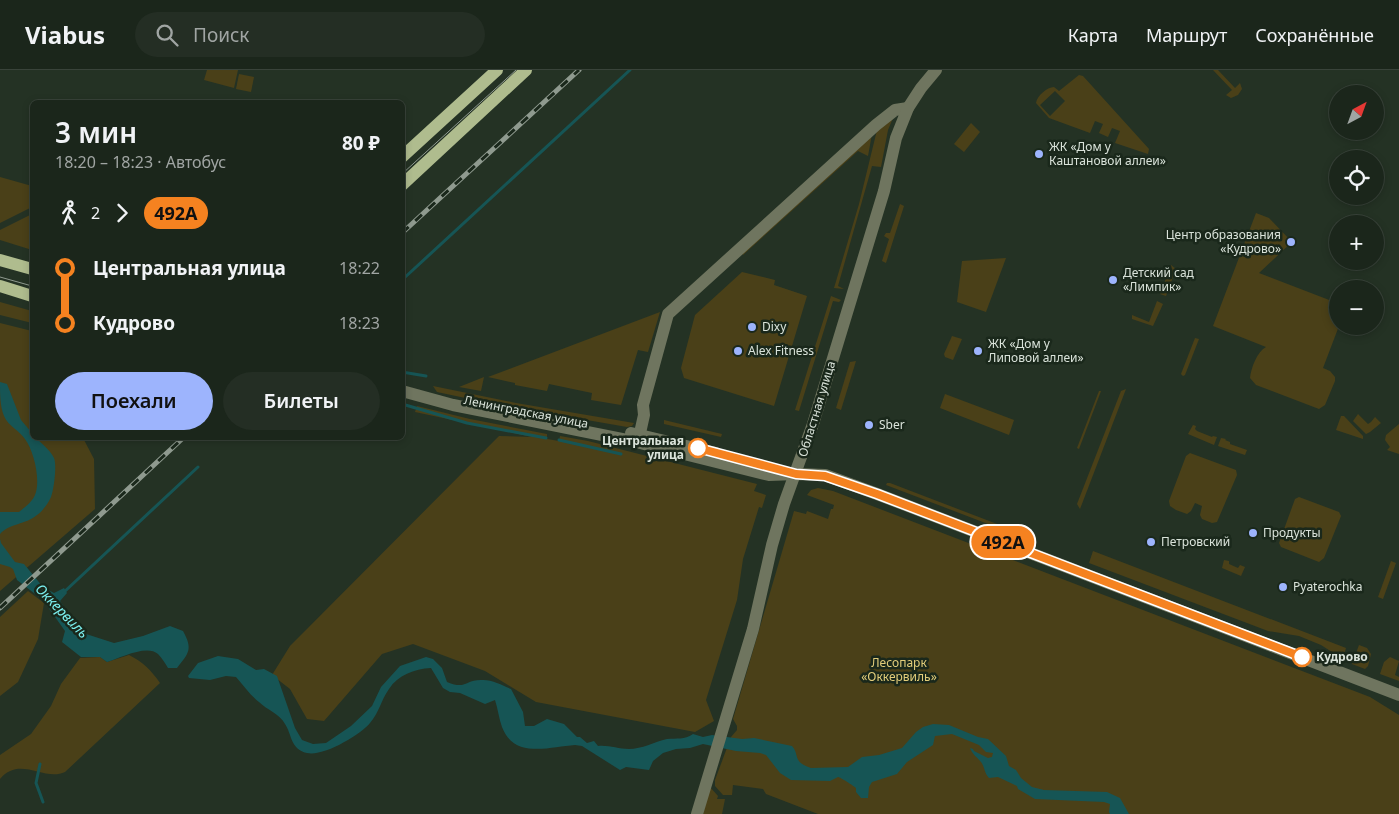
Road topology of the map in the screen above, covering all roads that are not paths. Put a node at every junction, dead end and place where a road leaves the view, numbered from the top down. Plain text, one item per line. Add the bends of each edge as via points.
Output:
1 (497, 70) edge
2 (526, 70) edge
3 (936, 70) edge
4 (908, 108) junction
5 (405, 154) edge
6 (405, 182) edge
7 (0, 260) edge
8 (30, 268) edge
9 (0, 286) edge
10 (30, 295) edge
11 (405, 384) edge
12 (405, 392) edge
13 (639, 438) junction
14 (796, 474) junction
15 (1399, 695) edge
16 (697, 814) edge

1 - 5 main road
2 - 6 main road
3 - 4 street, Областная улица
4 - 13 street via 895,110 876,125 668,314 643,405
4 - 14 street, Областная улица via 896,138 884,191
7 - 8 main road
9 - 10 main road
11 - 13 street, Ленинградская улица via 446,396
12 - 13 street, Ленинградская улица via 453,406
13 - 14 street, Ленинградская улица
14 - 15 street, Ленинградская улица via 825,476 877,494
14 - 16 street, Областная улица via 784,504 752,629

